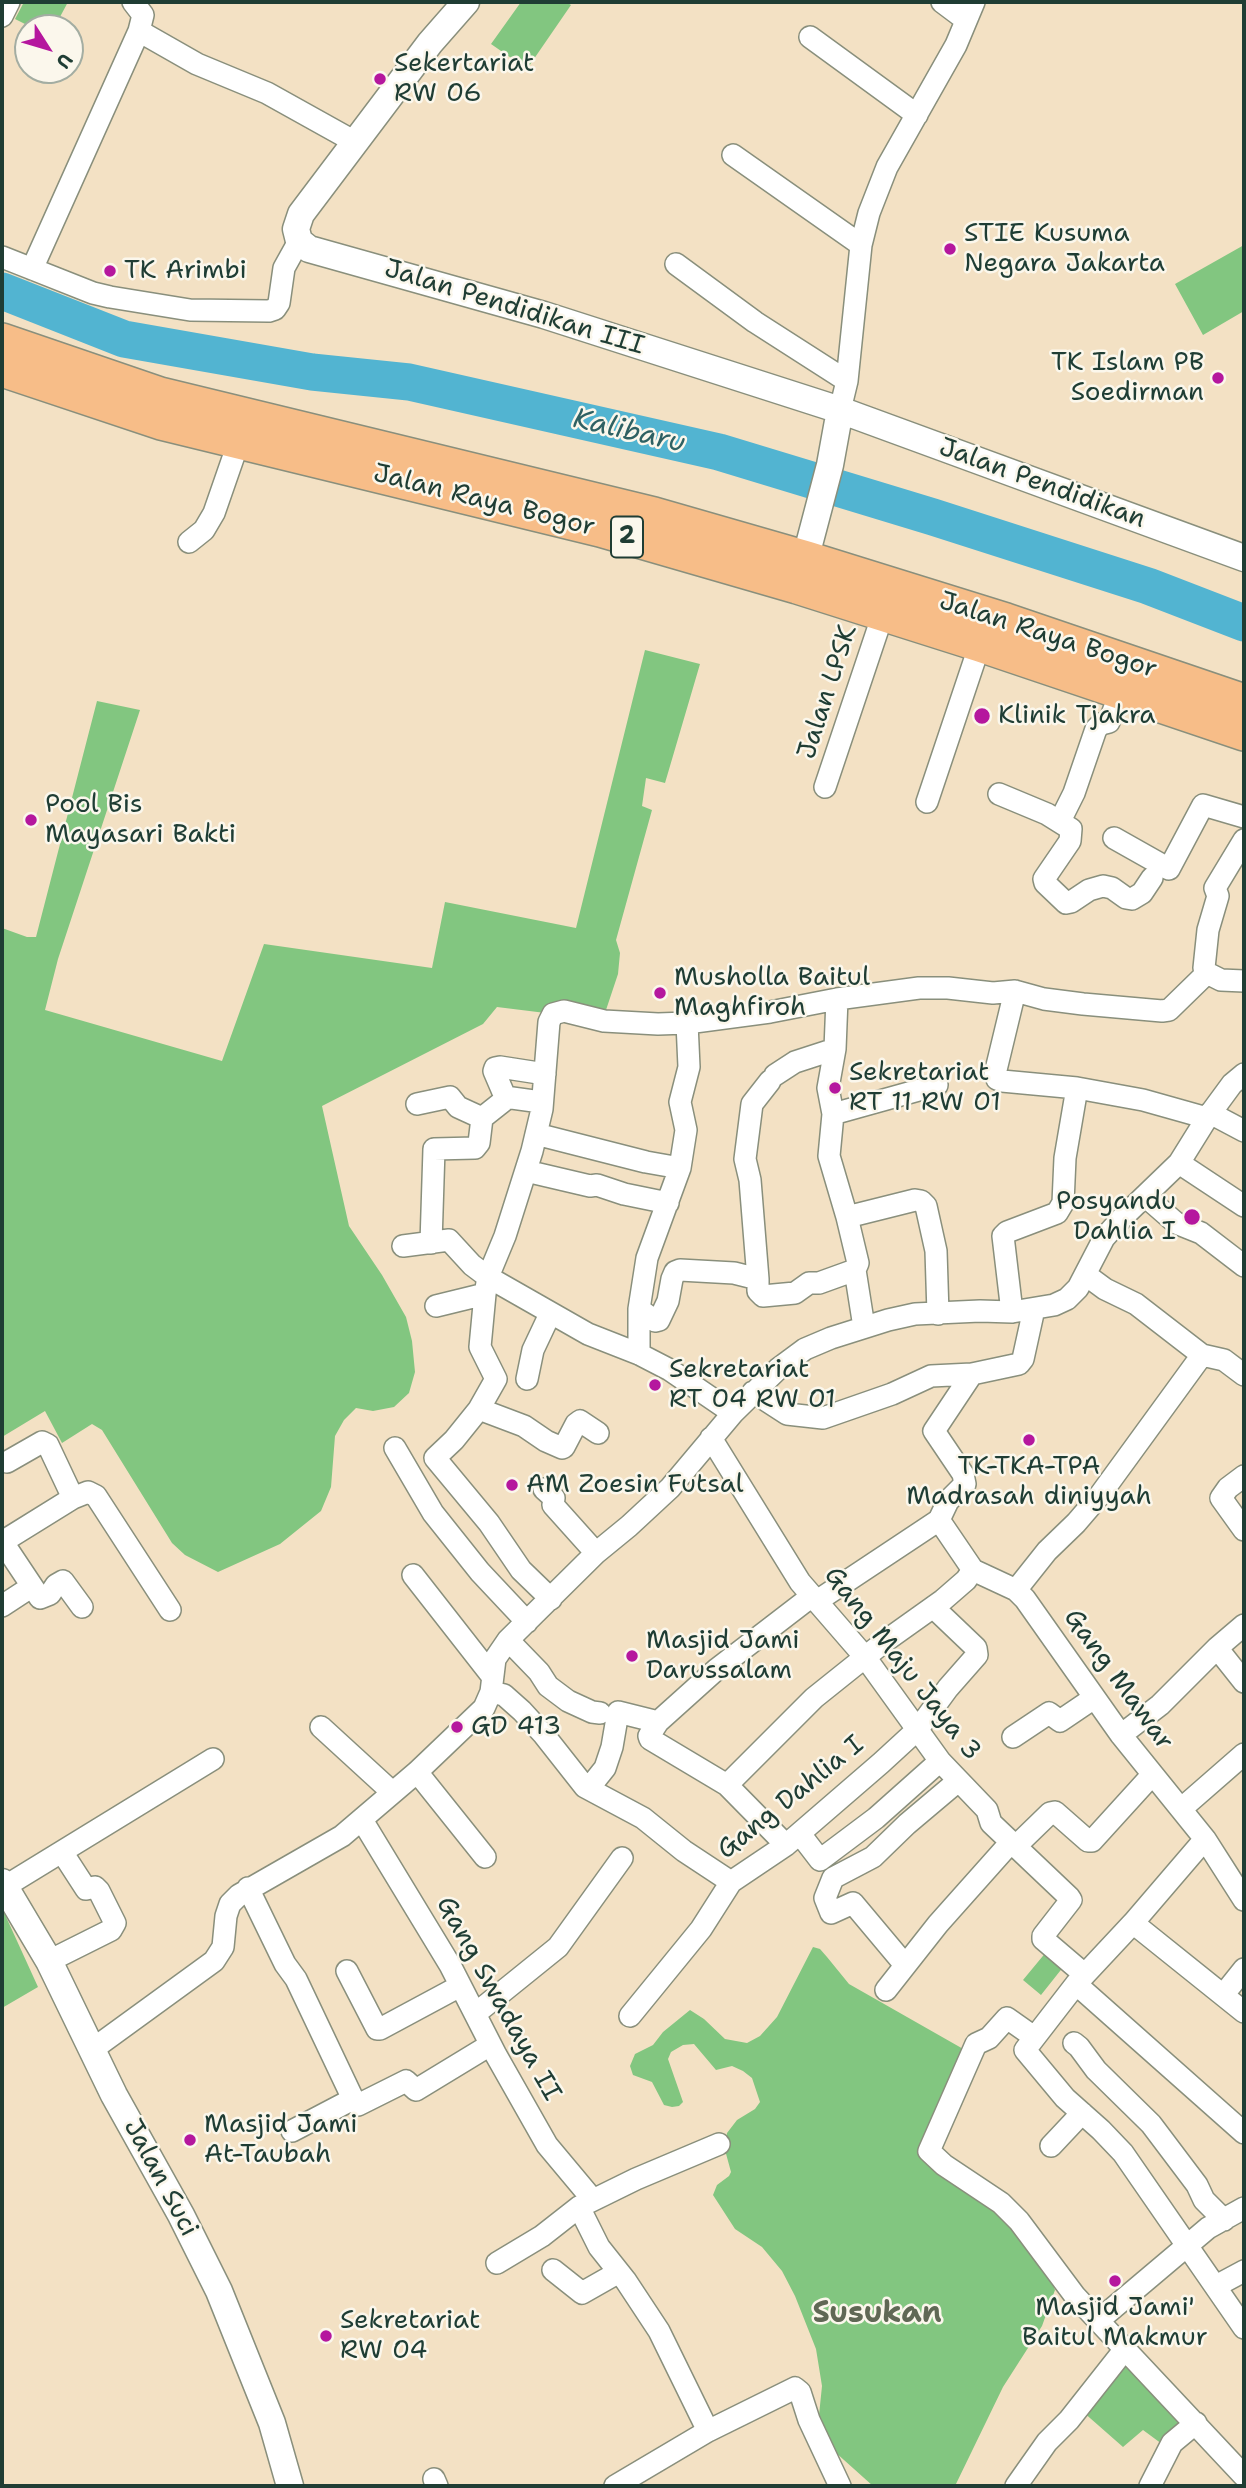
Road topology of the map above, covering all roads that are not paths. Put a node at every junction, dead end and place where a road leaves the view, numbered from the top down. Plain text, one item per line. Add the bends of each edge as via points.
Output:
1 (9, 2) edge
2 (133, 2) edge
3 (467, 2) edge
4 (942, 2) edge
5 (970, 11) edge
6 (2, 16) edge
7 (139, 31) junction
8 (810, 37) dead end
9 (917, 115) junction
10 (355, 142) junction
11 (733, 155) dead end
12 (299, 241) junction
13 (861, 245) junction
14 (2, 257) edge
15 (676, 264) dead end
16 (32, 269) junction
17 (2, 341) edge
18 (2, 369) edge
19 (846, 381) junction
20 (840, 410) junction
21 (239, 441) junction
22 (188, 542) dead end
23 (1244, 558) edge
24 (802, 573) junction
25 (883, 614) junction
26 (980, 644) junction
27 (1121, 691) junction
28 (1244, 702) edge
29 (1244, 733) edge
30 (825, 787) dead end
31 (999, 794) dead end
32 (927, 802) dead end
33 (1244, 817) edge
34 (1060, 821) junction
35 (1114, 838) dead end
36 (1244, 840) edge
37 (1237, 868) edge
38 (1152, 878) dead end
39 (1207, 973) junction
40 (1244, 981) edge
41 (1015, 992) junction
42 (837, 999) junction
43 (687, 1023) junction
44 (835, 1049) junction
45 (545, 1074) junction
46 (1244, 1074) edge
47 (937, 1086) dead end
48 (1077, 1088) junction
49 (506, 1099) junction
50 (541, 1102) junction
51 (417, 1104) dead end
52 (831, 1107) junction
53 (1208, 1115) junction
54 (482, 1118) junction
55 (1244, 1131) edge
56 (536, 1134) junction
57 (1179, 1163) junction
58 (680, 1168) junction
59 (526, 1171) junction
60 (1145, 1196) junction
61 (668, 1203) junction
62 (1244, 1206) edge
63 (847, 1217) junction
64 (440, 1241) junction
65 (403, 1247) dead end
66 (1244, 1266) edge
67 (855, 1270) junction
68 (1086, 1275) junction
69 (758, 1279) junction
70 (486, 1286) junction
71 (436, 1306) dead end
72 (639, 1309) junction
73 (1034, 1309) junction
74 (1013, 1312) junction
75 (550, 1314) junction
76 (938, 1314) junction
77 (864, 1327) junction
78 (639, 1354) junction
79 (1202, 1355) junction
80 (972, 1374) junction
81 (1244, 1375) edge
82 (527, 1379) dead end
83 (753, 1392) junction
84 (479, 1409) junction
85 (733, 1413) junction
86 (598, 1433) dead end
87 (711, 1438) junction
88 (395, 1448) dead end
89 (7, 1462) dead end
90 (1244, 1476) edge
91 (544, 1489) dead end
92 (73, 1498) junction
93 (939, 1520) junction
94 (1244, 1530) edge
95 (3, 1547) edge
96 (596, 1553) junction
97 (973, 1570) junction
98 (413, 1575) dead end
99 (31, 1587) junction
100 (1016, 1590) junction
101 (551, 1599) junction
102 (815, 1599) junction
103 (2, 1606) edge
104 (82, 1607) dead end
105 (933, 1607) junction
106 (170, 1610) dead end
107 (527, 1622) junction
108 (1244, 1625) edge
109 (508, 1640) junction
110 (1217, 1648) junction
111 (864, 1657) junction
112 (1244, 1682) edge
113 (491, 1684) junction
114 (1094, 1698) junction
115 (609, 1712) junction
116 (658, 1722) junction
117 (321, 1727) dead end
118 (918, 1729) junction
119 (1121, 1735) junction
120 (1013, 1737) dead end
121 (1244, 1754) edge
122 (213, 1759) dead end
123 (940, 1761) junction
124 (418, 1772) junction
125 (1152, 1775) junction
126 (958, 1781) junction
127 (727, 1784) junction
128 (589, 1788) junction
129 (392, 1792) junction
130 (1181, 1809) junction
131 (362, 1820) junction
132 (793, 1839) junction
133 (1205, 1839) junction
134 (1013, 1844) junction
135 (62, 1852) junction
136 (485, 1857) dead end
137 (622, 1858) dead end
138 (731, 1882) junction
139 (3, 1884) edge
140 (248, 1888) junction
141 (1242, 1894) edge
142 (1133, 1923) junction
143 (50, 1961) junction
144 (905, 1965) junction
145 (1244, 1969) edge
146 (347, 1971) dead end
147 (1080, 1979) junction
148 (460, 1986) junction
149 (886, 1990) dead end
150 (1224, 1994) junction
151 (1244, 2012) edge
152 (475, 2014) junction
153 (630, 2015) dead end
154 (1074, 2043) dead end
155 (490, 2045) junction
156 (1031, 2047) junction
157 (93, 2049) junction
158 (353, 2099) junction
159 (1082, 2113) junction
160 (292, 2131) dead end
161 (1244, 2133) edge
162 (719, 2144) dead end
163 (1051, 2146) dead end
164 (586, 2203) junction
165 (1244, 2208) edge
166 (1224, 2220) junction
167 (1188, 2245) junction
168 (497, 2263) dead end
169 (552, 2270) dead end
170 (1244, 2271) edge
171 (619, 2272) junction
172 (1216, 2286) junction
173 (1100, 2320) junction
174 (1244, 2328) edge
175 (1125, 2349) junction
176 (1196, 2423) junction
177 (708, 2431) junction
178 (1244, 2476) edge
179 (623, 2485) edge
180 (290, 2486) edge
181 (840, 2486) edge
182 (1016, 2486) edge
183 (1150, 2486) edge

1 - 6 street
2 - 7 street via 143,15
3 - 10 street
4 - 5 street
5 - 9 street
7 - 10 street
7 - 16 street
8 - 9 street
9 - 13 street via 887,167
10 - 12 street via 301,214 296,229
11 - 13 street
12 - 16 street via 285,268 279,303 269,311 168,308 93,293
12 - 20 street, Jalan Pendidikan III via 309,249 544,315
13 - 19 street
14 - 16 street
15 - 19 street
17 - 24 highway, Jalan Raya Bogor / 2 via 160,395 654,516
18 - 21 highway, Jalan Raya Bogor / 2 via 161,422
19 - 20 street
20 - 23 street, Jalan Pendidikan
20 - 24 street
21 - 22 street via 214,513 204,530
21 - 24 highway, Jalan Raya Bogor / 2
24 - 25 highway, Jalan Raya Bogor / 2
24 - 28 highway, Jalan Raya Bogor / 2 via 1006,621
25 - 26 highway, Jalan Raya Bogor / 2
25 - 30 street, Jalan LPSK
26 - 27 highway, Jalan Raya Bogor / 2
26 - 32 street
27 - 29 highway, Jalan Raya Bogor / 2
27 - 34 street via 1109,722 1096,729
31 - 34 street
33 - 35 street via 1203,805 1169,869
34 - 38 street via 1072,834 1044,881 1066,903 1104,886 1132,900
36 - 37 street
37 - 39 street via 1215,890 1218,896 1208,930
39 - 40 street via 1221,980
39 - 41 street via 1169,1010 1162,1011
41 - 42 street via 919,988
41 - 48 street via 995,1074 1002,1081
42 - 43 street
42 - 44 street
43 - 45 street via 604,1021 557,1012 549,1022
43 - 58 street via 689,1067 680,1102 686,1130
44 - 52 street via 828,1088
44 - 69 street via 795,1062 772,1078 752,1104 745,1159
45 - 49 street via 495,1068
45 - 50 street
46 - 53 street
47 - 52 street
48 - 53 street
48 - 74 street via 1061,1208 1003,1236
49 - 50 street
49 - 54 street
50 - 56 street
51 - 54 street via 450,1097 458,1107
52 - 63 street via 829,1156
53 - 55 street
53 - 57 street
54 - 64 street via 475,1148 433,1151
56 - 58 street
56 - 59 street
57 - 60 street
57 - 62 street
58 - 61 street
59 - 61 street
59 - 70 street
60 - 66 street via 1176,1223 1201,1233
60 - 68 street via 1104,1238
61 - 72 street via 647,1258
63 - 67 street via 858,1263
63 - 76 street via 915,1200 926,1206 936,1251
64 - 65 street
64 - 70 street via 472,1265
67 - 69 street via 809,1283 795,1293 763,1296
67 - 77 street
68 - 73 street via 1067,1299
68 - 79 street via 1136,1304
69 - 72 street via 680,1269 672,1279 659,1320
70 - 71 street
70 - 75 street
70 - 84 street via 480,1347 496,1379
72 - 78 street
73 - 74 street
73 - 80 street via 1019,1364
74 - 76 street
75 - 78 street
75 - 82 street via 533,1350
76 - 77 street via 915,1314
77 - 83 street via 805,1349
78 - 85 street
79 - 81 street via 1224,1360
79 - 100 street via 1100,1495
80 - 83 street via 931,1376 823,1418 787,1414
80 - 93 street via 934,1431 965,1484 948,1501
83 - 85 street
84 - 86 street via 524,1426 562,1448 580,1421
84 - 101 street via 435,1458 489,1522 521,1570
85 - 87 street
87 - 96 street via 670,1488
87 - 102 street, Gang Maju Jaya 3
88 - 107 street via 433,1513
89 - 92 street via 42,1442 48,1445
90 - 94 street via 1221,1498
91 - 96 street
92 - 95 street
92 - 106 street via 88,1492 96,1496
93 - 97 street
93 - 102 street
95 - 99 street
96 - 101 street
97 - 100 street, Gang Mawar
97 - 105 street
98 - 113 street
99 - 103 street
99 - 104 street via 42,1599 63,1581
100 - 114 street, Gang Mawar
101 - 107 street
102 - 111 street, Gang Maju Jaya 3
102 - 116 street via 717,1669
105 - 111 street
105 - 118 street, Gang Dahlia I via 978,1651
107 - 109 street
108 - 110 street
109 - 113 street via 495,1659
109 - 115 street via 548,1686 568,1701 592,1712
110 - 112 street
110 - 119 street via 1160,1705
111 - 118 street, Gang Maju Jaya 3
111 - 127 street via 814,1698
113 - 124 street via 484,1708
113 - 128 street via 522,1711
114 - 119 street, Gang Mawar
114 - 120 street via 1060,1721 1049,1713
115 - 116 street
115 - 128 street via 612,1747 605,1768
116 - 127 street via 650,1739
117 - 129 street
118 - 123 street, Gang Maju Jaya 3
118 - 132 street, Gang Dahlia I
119 - 125 street, Gang Mawar
121 - 130 street
122 - 135 street
123 - 126 street, Gang Maju Jaya 3
123 - 132 street via 820,1860
124 - 129 street
124 - 136 street
125 - 130 street, Gang Mawar
125 - 134 street via 1092,1840 1050,1812
126 - 134 street, Gang Maju Jaya 3
126 - 144 street via 873,1857 833,1878 825,1898 831,1913 853,1903
127 - 132 street
128 - 138 street via 643,1818
129 - 131 street
130 - 133 street, Gang Mawar
131 - 140 street via 325,1847
131 - 148 street, Gang Swadaya II
132 - 138 street, Gang Dahlia I
133 - 141 street
133 - 142 street
134 - 144 street
134 - 147 street, Gang Maju Jaya 3 via 1071,1900 1043,1939
135 - 139 street
135 - 143 street via 86,1889 99,1891 116,1923 111,1930
137 - 152 street via 558,1947
138 - 153 street, Gang Dahlia I via 701,1929
139 - 143 street, Jalan Suci
140 - 157 street via 230,1904 223,1947 214,1961
140 - 158 street
142 - 147 street
142 - 150 street
143 - 157 street, Jalan Suci
144 - 149 street
145 - 150 street
146 - 148 street via 377,2029
147 - 156 street
147 - 161 street
148 - 152 street, Gang Swadaya II
150 - 151 street
152 - 155 street, Gang Swadaya II
154 - 166 street via 1151,2124 1197,2185 1203,2200
155 - 158 street via 416,2090 406,2081 358,2105
155 - 164 street, Gang Swadaya II
156 - 159 street
156 - 173 street via 1007,2018 989,2038 976,2044 929,2151 1001,2203 1034,2238 1068,2288
157 - 180 street, Jalan Suci via 219,2291 272,2423
158 - 160 street
159 - 163 street
159 - 167 street via 1122,2153
162 - 164 street
164 - 168 street
164 - 171 street, Gang Swadaya II via 599,2247
165 - 166 street
166 - 167 street
167 - 172 street
167 - 173 street
169 - 171 street via 582,2293
170 - 172 street
171 - 177 street, Gang Swadaya II via 659,2331
172 - 174 street
173 - 175 street
175 - 176 street
175 - 182 street
176 - 178 street
176 - 183 street via 1172,2443
177 - 179 street
177 - 181 street via 797,2389

